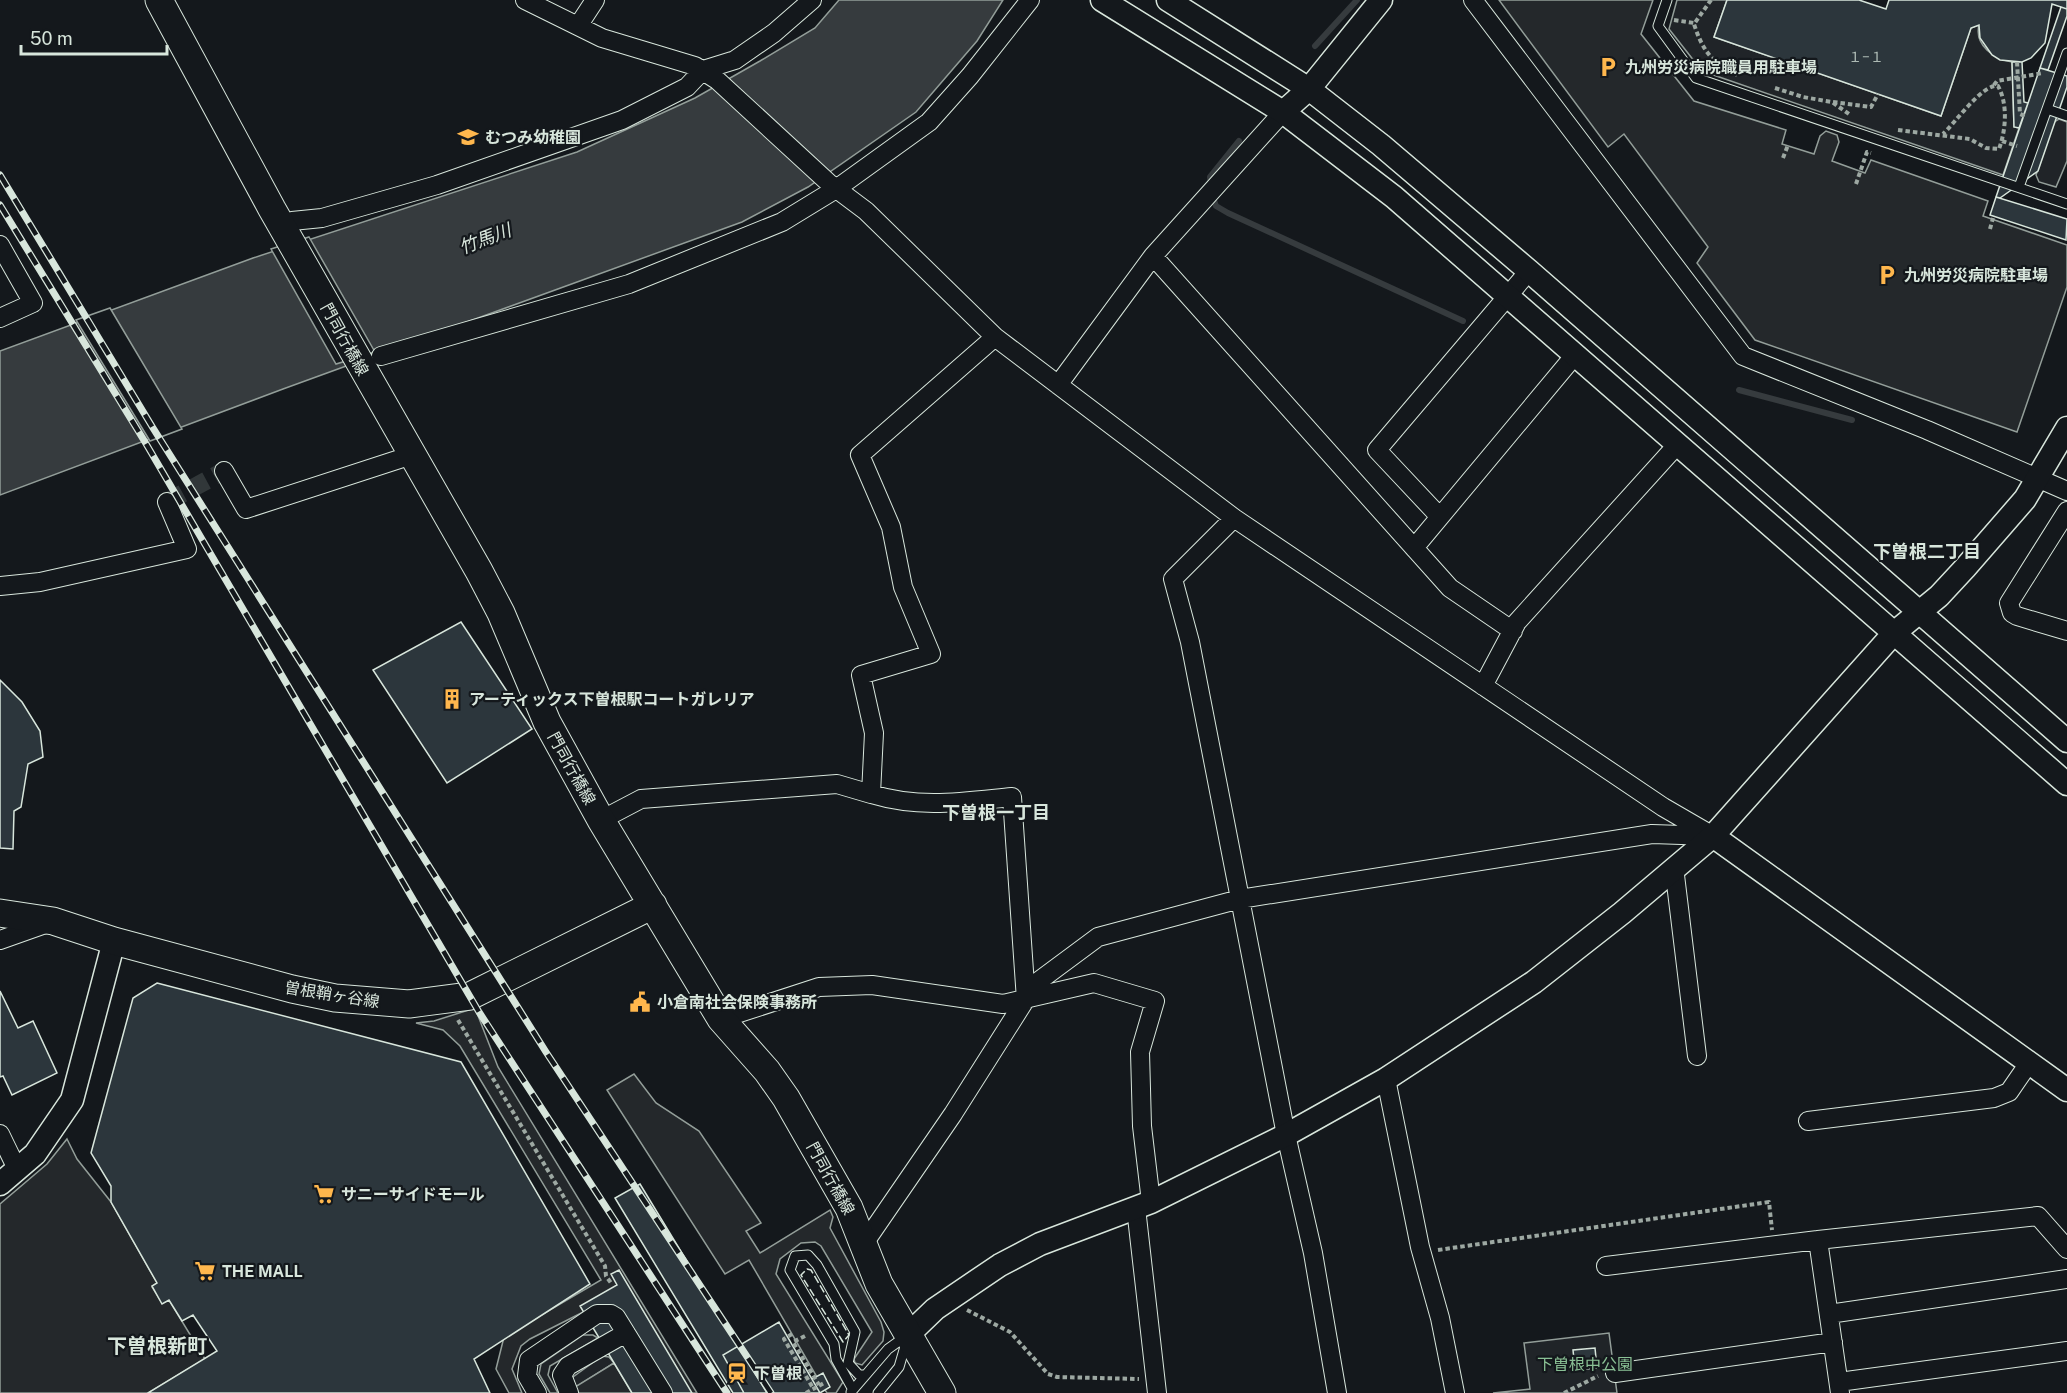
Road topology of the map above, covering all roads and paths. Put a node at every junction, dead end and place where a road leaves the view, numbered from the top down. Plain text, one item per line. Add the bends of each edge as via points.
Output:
1 (159, 0) edge
2 (525, 0) edge
3 (595, 0) edge
4 (812, 0) edge
5 (1030, 0) edge
6 (1102, 0) edge
7 (1168, 0) edge
8 (1381, 0) edge
9 (1473, 0) edge
10 (1667, 0) edge
11 (1711, 0) edge
12 (1670, 20) dead end
13 (1694, 23) junction
14 (578, 27) junction
15 (2067, 53) edge
16 (2017, 62) dead end
17 (2043, 73) dead end
18 (710, 75) junction
19 (2017, 75) junction
20 (1740, 77) dead end
21 (1994, 85) junction
22 (1770, 87) dead end
23 (1309, 89) junction
24 (1878, 94) dead end
25 (1832, 102) junction
26 (2047, 109) junction
27 (1283, 112) junction
28 (2067, 116) edge
29 (1857, 117) dead end
30 (2027, 117) dead end
31 (1893, 129) dead end
32 (1943, 134) junction
33 (2002, 141) junction
34 (1788, 145) dead end
35 (2017, 146) dead end
36 (1878, 156) dead end
37 (1783, 158) dead end
38 (1856, 184) dead end
39 (833, 187) junction
40 (2019, 187) junction
41 (2067, 204) edge
42 (282, 215) junction
43 (1993, 218) dead end
44 (1990, 229) dead end
45 (0, 245) edge
46 (1153, 256) junction
47 (1529, 271) junction
48 (1506, 295) junction
49 (0, 318) edge
50 (995, 337) junction
51 (381, 356) dead end
52 (1575, 356) junction
53 (1058, 385) junction
54 (2067, 428) edge
55 (1677, 445) junction
56 (411, 454) junction
57 (224, 471) dead end
58 (2038, 479) junction
59 (2067, 491) edge
60 (167, 502) dead end
61 (2067, 511) edge
62 (1440, 517) junction
63 (1234, 518) junction
64 (1414, 548) junction
65 (0, 586) edge
66 (1920, 612) junction
67 (1513, 631) junction
68 (2067, 632) edge
69 (1894, 633) junction
70 (1483, 686) junction
71 (2067, 741) edge
72 (2067, 784) edge
73 (871, 794) junction
74 (601, 820) junction
75 (1713, 836) junction
76 (1674, 867) junction
77 (1240, 899) junction
78 (653, 905) junction
79 (0, 914) edge
80 (53, 921) junction
81 (0, 940) edge
82 (114, 941) junction
83 (1026, 999) junction
84 (455, 1015) dead end
85 (721, 1019) junction
86 (1697, 1056) dead end
87 (2029, 1063) junction
88 (1386, 1079) junction
89 (2067, 1090) edge
90 (1808, 1121) dead end
91 (0, 1134) edge
92 (1286, 1135) junction
93 (8, 1176) edge
94 (1143, 1205) junction
95 (1818, 1240) junction
96 (863, 1245) junction
97 (1774, 1245) junction
98 (2067, 1250) edge
99 (1422, 1253) junction
100 (1606, 1266) dead end
101 (2067, 1279) edge
102 (611, 1283) dead end
103 (966, 1309) dead end
104 (1829, 1314) junction
105 (626, 1333) junction
106 (792, 1334) dead end
107 (909, 1335) junction
108 (805, 1336) dead end
109 (1833, 1342) junction
110 (834, 1344) junction
111 (852, 1345) junction
112 (2067, 1351) edge
113 (1615, 1373) joint
114 (864, 1375) junction
115 (1156, 1386) edge
116 (813, 1388) junction
117 (1840, 1388) edge
118 (851, 1391) edge
119 (537, 1393) edge
120 (568, 1393) edge
121 (663, 1393) edge
122 (806, 1393) edge
123 (878, 1393) edge
124 (942, 1393) edge
125 (1337, 1393) edge
126 (1455, 1393) edge
127 (1564, 1393) edge

1 - 42 main road, 門司行橋線
2 - 14 street
3 - 14 street
4 - 18 street via 774,33
5 - 39 street via 929,122
6 - 27 street
7 - 23 street
8 - 23 street
9 - 58 street via 1743,356
10 - 40 lane via 1658,26 1696,78
11 - 13 path
12 - 13 path
13 - 20 path via 1706,53
14 - 18 street
15 - 26 lane
16 - 19 path
17 - 19 path
18 - 39 street
18 - 42 street via 622,120 437,185 322,218
19 - 21 path
19 - 30 path via 2019,114
21 - 32 path via 1978,95
21 - 33 path via 2002,93
22 - 25 path
23 - 27 street
23 - 47 street
24 - 25 path via 1871,107
25 - 29 path
26 - 28 lane
26 - 40 lane
27 - 46 street
27 - 48 street via 1394,197
31 - 32 path
32 - 33 path via 1970,139 1986,148 1999,149
33 - 35 path
34 - 37 path
36 - 38 path via 1868,152
39 - 50 street via 866,211
39 - 51 street via 782,222 629,284
40 - 41 lane
42 - 56 main road, 門司行橋線
43 - 44 path
45 - 49 street via 33,303
46 - 53 street
46 - 64 street
47 - 48 street
47 - 66 street
48 - 52 street
48 - 62 street via 1377,450
50 - 53 street
50 - 73 street via 861,455 891,526 903,587 931,654 861,675 874,733
52 - 55 street
52 - 62 street
53 - 63 street
54 - 58 street
55 - 67 street
55 - 69 street
56 - 57 street via 246,509
56 - 74 main road, 門司行橋線 via 501,613 547,722
58 - 59 street
58 - 66 street via 1965,568
60 - 65 street via 187,549 40,582
61 - 68 street via 2009,603 2012,613
62 - 64 street
63 - 70 street
63 - 77 street via 1173,579 1190,642
64 - 67 street via 1450,588
66 - 69 street
66 - 71 street
67 - 70 street
69 - 72 street
69 - 75 street
70 - 75 street
73 - 74 street via 837,784 641,799
73 - 83 street via 934,805 1012,797
74 - 78 main road, 門司行橋線
75 - 76 street
75 - 77 street via 1652,834
75 - 87 street
76 - 86 street
76 - 88 street via 1534,982
77 - 83 street via 1098,937 1036,983
77 - 92 street
78 - 82 main road, 曽根鞘ヶ谷線 via 470,996 409,1004 335,998 292,989
78 - 85 main road, 門司行橋線
79 - 80 main road, 曽根鞘ヶ谷線
80 - 81 street
80 - 82 main road, 曽根鞘ヶ谷線
82 - 93 street via 72,1100 35,1154
83 - 85 street via 1003,1004 872,985 819,987
83 - 94 street via 1094,983 1155,1001 1140,1052
83 - 96 street
84 - 102 path via 605,1266
85 - 96 main road, 門司行橋線 via 786,1098 849,1208
87 - 89 street
87 - 90 street via 2009,1092 1994,1098
88 - 92 street
88 - 99 street
91 - 93 street
92 - 94 street
92 - 125 street
94 - 107 street via 1040,1244 1000,1265 935,1309
94 - 115 street
95 - 97 street
95 - 98 street via 2038,1216
95 - 104 street
96 - 107 main road, 門司行橋線 via 879,1284
97 - 99 path via 1769,1202
97 - 100 street
99 - 126 street
101 - 104 street
103 - 115 path via 1010,1332 1048,1374
104 - 109 street
105 - 119 street via 616,1317 597,1314 534,1355 529,1360 527,1376
105 - 120 street via 564,1370 563,1382
105 - 121 street
106 - 116 path via 784,1339
107 - 114 lane via 888,1349
107 - 123 lane via 899,1367
107 - 124 main road, 門司行橋線
108 - 116 path via 793,1342 821,1384
109 - 113 street
109 - 117 street
110 - 111 lane
110 - 111 lane via 790,1270 791,1261 801,1254 818,1265 855,1332
110 - 118 lane via 836,1359
111 - 114 lane via 848,1363 858,1375
112 - 117 street
113 - 127 path via 1596,1376
114 - 118 lane
116 - 122 path

